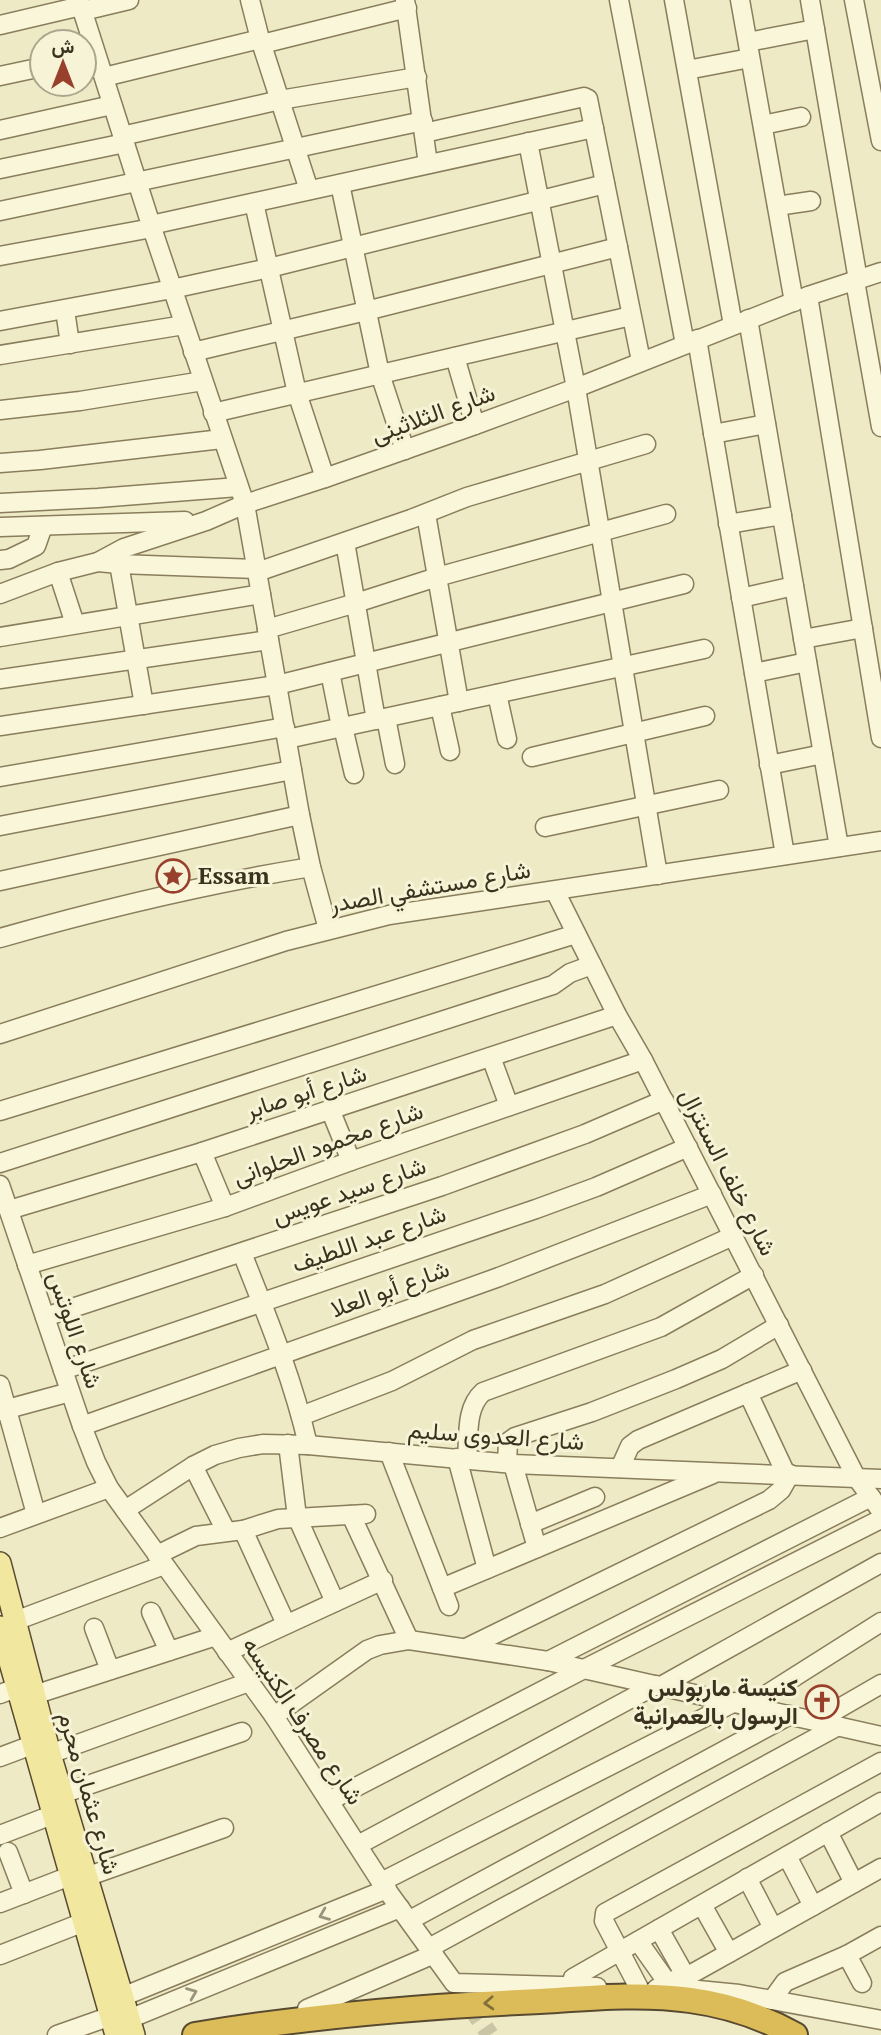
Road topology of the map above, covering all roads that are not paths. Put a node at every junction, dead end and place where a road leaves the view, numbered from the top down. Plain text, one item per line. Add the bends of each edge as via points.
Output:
1 (129, 0) edge
2 (250, 0) edge
3 (619, 0) edge
4 (674, 0) edge
5 (740, 0) edge
6 (810, 0) edge
7 (855, 0) edge
8 (406, 4) edge
9 (81, 6) edge
10 (0, 24) edge
11 (85, 28) edge
12 (815, 29) junction
13 (261, 42) junction
14 (749, 50) junction
15 (98, 68) edge
16 (28, 70) edge
17 (687, 70) junction
18 (0, 76) edge
19 (104, 77) junction
20 (417, 77) junction
21 (280, 100) junction
22 (112, 104) junction
23 (802, 117) dead end
24 (763, 125) junction
25 (424, 127) junction
26 (594, 128) junction
27 (0, 130) edge
28 (123, 139) junction
29 (881, 141) edge
30 (528, 142) junction
31 (296, 149) junction
32 (428, 164) junction
33 (0, 169) edge
34 (136, 181) junction
35 (340, 184) junction
36 (605, 184) junction
37 (309, 190) junction
38 (539, 200) junction
39 (811, 201) dead end
40 (254, 203) junction
41 (777, 206) junction
42 (0, 211) edge
43 (151, 227) junction
44 (618, 247) junction
45 (352, 248) junction
46 (0, 256) edge
47 (552, 265) junction
48 (269, 268) junction
49 (881, 272) edge
50 (856, 280) junction
51 (172, 289) junction
52 (801, 299) junction
53 (65, 310) junction
54 (366, 312) junction
55 (631, 316) junction
56 (0, 321) edge
57 (741, 322) junction
58 (184, 324) junction
59 (284, 331) junction
60 (565, 331) junction
61 (691, 342) junction
62 (70, 344) junction
63 (193, 352) junction
64 (0, 355) edge
65 (455, 357) junction
66 (640, 361) junction
67 (380, 374) junction
68 (203, 381) junction
69 (576, 388) junction
70 (297, 393) junction
71 (0, 410) edge
72 (214, 413) junction
73 (766, 424) junction
74 (475, 425) junction
75 (881, 427) edge
76 (713, 434) junction
77 (222, 439) junction
78 (646, 444) dead end
79 (405, 450) junction
80 (588, 460) junction
81 (0, 463) edge
82 (325, 478) junction
83 (241, 496) junction
84 (0, 503) edge
85 (426, 514) junction
86 (666, 514) dead end
87 (782, 515) junction
88 (206, 521) junction
89 (118, 524) junction
90 (728, 524) junction
91 (43, 526) junction
92 (0, 527) edge
93 (600, 531) junction
94 (345, 542) junction
95 (122, 556) junction
96 (0, 560) edge
97 (256, 570) junction
98 (58, 572) junction
99 (437, 577) junction
100 (684, 584) dead end
101 (794, 586) junction
102 (0, 594) edge
103 (261, 594) junction
104 (741, 598) junction
105 (612, 601) junction
106 (356, 603) junction
107 (128, 615) junction
108 (75, 624) junction
109 (863, 628) junction
110 (268, 634) junction
111 (0, 637) edge
112 (803, 639) junction
113 (449, 642) junction
114 (704, 649) dead end
115 (136, 659) junction
116 (807, 662) junction
117 (366, 663) junction
118 (623, 667) junction
119 (330, 672) junction
120 (754, 673) junction
121 (0, 679) edge
122 (277, 685) junction
123 (497, 694) junction
124 (459, 702) junction
125 (144, 705) junction
126 (440, 706) junction
127 (705, 716) dead end
128 (381, 719) junction
129 (0, 724) edge
130 (342, 727) junction
131 (286, 733) junction
132 (634, 734) junction
133 (507, 738) dead end
134 (881, 738) edge
135 (450, 751) dead end
136 (823, 754) junction
137 (532, 757) dead end
138 (396, 764) dead end
139 (769, 765) junction
140 (292, 770) junction
141 (354, 774) dead end
142 (0, 777) edge
143 (719, 790) dead end
144 (646, 806) junction
145 (300, 815) junction
146 (0, 826) edge
147 (545, 827) dead end
148 (881, 841) edge
149 (839, 847) junction
150 (785, 855) junction
151 (311, 867) junction
152 (658, 875) junction
153 (0, 881) edge
154 (555, 891) junction
155 (328, 929) junction
156 (576, 934) junction
157 (0, 938) edge
158 (592, 965) junction
159 (617, 1015) junction
160 (0, 1034) edge
161 (491, 1057) junction
162 (643, 1060) junction
163 (664, 1100) junction
164 (509, 1106) junction
165 (330, 1109) junction
166 (0, 1111) edge
167 (688, 1147) junction
168 (202, 1152) junction
169 (351, 1161) junction
170 (0, 1163) edge
171 (0, 1187) edge
172 (712, 1194) junction
173 (225, 1207) junction
174 (9, 1210) junction
175 (733, 1236) junction
176 (242, 1253) junction
177 (27, 1265) junction
178 (754, 1275) junction
179 (261, 1303) junction
180 (45, 1318) junction
181 (779, 1325) junction
182 (281, 1354) junction
183 (63, 1370) junction
184 (803, 1370) junction
185 (0, 1384) edge
186 (70, 1392) junction
187 (748, 1393) junction
188 (4, 1410) edge
189 (301, 1416) junction
190 (82, 1426) junction
191 (288, 1444) junction
192 (308, 1445) junction
193 (389, 1452) junction
194 (462, 1459) junction
195 (510, 1464) junction
196 (193, 1466) junction
197 (620, 1468) junction
198 (718, 1471) junction
199 (788, 1474) junction
200 (856, 1477) junction
201 (881, 1479) edge
202 (109, 1488) junction
203 (595, 1497) dead end
204 (876, 1504) edge
205 (125, 1510) junction
206 (36, 1514) junction
207 (297, 1517) junction
208 (881, 1519) edge
209 (530, 1524) junction
210 (0, 1528) edge
211 (234, 1531) junction
212 (537, 1548) junction
213 (160, 1560) junction
214 (0, 1563) edge
215 (881, 1563) edge
216 (487, 1569) junction
217 (383, 1580) junction
218 (442, 1588) junction
219 (335, 1602) junction
220 (449, 1606) dead end
221 (150, 1612) dead end
222 (881, 1622) edge
223 (286, 1624) junction
224 (94, 1628) dead end
225 (4, 1630) edge
226 (216, 1636) junction
227 (409, 1640) junction
228 (466, 1648) junction
229 (169, 1651) junction
230 (227, 1652) junction
231 (548, 1661) junction
232 (584, 1669) junction
233 (110, 1670) junction
234 (249, 1682) junction
235 (881, 1684) edge
236 (658, 1685) junction
237 (17, 1692) edge
238 (742, 1704) junction
239 (790, 1715) junction
240 (274, 1716) junction
241 (817, 1721) junction
242 (838, 1726) junction
243 (242, 1732) dead end
244 (881, 1736) edge
245 (41, 1750) junction
246 (0, 1757) edge
247 (881, 1762) edge
248 (62, 1794) junction
249 (329, 1801) junction
250 (881, 1802) edge
251 (52, 1815) junction
252 (224, 1828) dead end
253 (828, 1832) junction
254 (0, 1835) edge
255 (358, 1844) junction
256 (8, 1852) dead end
257 (787, 1856) junction
258 (881, 1868) edge
259 (78, 1877) junction
260 (747, 1878) junction
261 (854, 1883) junction
262 (384, 1886) junction
263 (24, 1894) junction
264 (0, 1903) edge
265 (702, 1905) junction
266 (813, 1906) junction
267 (405, 1914) junction
268 (84, 1922) junction
269 (774, 1928) junction
270 (659, 1929) junction
271 (881, 1936) edge
272 (638, 1941) junction
273 (431, 1951) junction
274 (620, 1951) junction
275 (729, 1953) junction
276 (0, 1955) edge
277 (847, 1955) junction
278 (686, 1977) junction
279 (573, 1978) dead end
280 (862, 1983) dead end
281 (654, 1986) junction
282 (122, 1997) junction
283 (772, 2000) junction
284 (307, 2009) dead end
285 (881, 2020) edge
286 (122, 2026) edge
287 (57, 2035) edge
288 (195, 2035) edge
289 (795, 2035) edge

1 - 9 street
2 - 13 street
3 - 61 street
4 - 17 street
5 - 14 street
6 - 12 street
7 - 29 street
8 - 13 street
8 - 20 street
9 - 10 street
9 - 11 street
12 - 14 street
12 - 50 street
13 - 19 street
13 - 21 street
14 - 17 street
14 - 24 street
15 - 19 street
16 - 18 street
17 - 57 street
19 - 22 street
20 - 21 street
20 - 25 street
21 - 28 street
21 - 31 street
22 - 27 street
22 - 28 street
23 - 24 street
24 - 41 street
25 - 26 street via 584,97 589,101
25 - 31 street
25 - 32 street
26 - 30 street
26 - 36 street
28 - 33 street
28 - 34 street
30 - 32 street
30 - 38 street
31 - 34 street
31 - 37 street
32 - 35 street
34 - 42 street
34 - 43 street
35 - 37 street
35 - 45 street
36 - 38 street
36 - 44 street
37 - 40 street
38 - 45 street
38 - 47 street
39 - 41 street
40 - 43 street
40 - 48 street
41 - 52 street
43 - 46 street
43 - 51 street
44 - 47 street
44 - 55 street
45 - 48 street
45 - 54 street
47 - 54 street
47 - 60 street
48 - 51 street
48 - 59 street
49 - 50 street, شارع الثلاثينى
50 - 52 street, شارع الثلاثينى
50 - 75 street
51 - 53 street
51 - 58 street
52 - 57 street, شارع الثلاثينى
52 - 109 street
53 - 56 street
53 - 62 street
54 - 59 street
54 - 67 street
55 - 60 street
55 - 66 street
57 - 61 street, شارع الثلاثينى
57 - 73 street
58 - 62 street
58 - 63 street
59 - 63 street
59 - 70 street
60 - 65 street
60 - 69 street
61 - 66 street, شارع الثلاثينى
61 - 76 street
62 - 64 street
63 - 68 street
65 - 67 street
65 - 74 street
66 - 69 street, شارع الثلاثينى
67 - 70 street
67 - 79 street
68 - 71 street
68 - 72 street
69 - 74 street, شارع الثلاثينى
69 - 80 street
70 - 72 street
70 - 82 street
72 - 77 street
73 - 76 street
73 - 87 street
74 - 79 street, شارع الثلاثينى
76 - 90 street
77 - 81 street
77 - 83 street
78 - 80 street
79 - 82 street, شارع الثلاثينى
80 - 85 street
80 - 93 street
82 - 83 street, شارع الثلاثينى
83 - 84 street
83 - 88 street, شارع الثلاثينى
83 - 97 street
85 - 94 street
85 - 99 street
86 - 93 street
87 - 90 street
87 - 101 street
88 - 89 street
88 - 95 street, شارع الثلاثينى
89 - 91 street
89 - 95 street
90 - 104 street
91 - 92 street
91 - 96 street via 36,546
93 - 99 street
93 - 105 street
94 - 97 street
94 - 106 street
95 - 97 street
95 - 98 street
95 - 107 street
97 - 103 street
98 - 102 street
98 - 108 street
99 - 106 street
99 - 113 street
100 - 105 street
101 - 104 street
101 - 112 street
103 - 107 street
103 - 110 street
104 - 120 street
105 - 113 street
105 - 118 street
106 - 110 street
106 - 117 street
107 - 108 street
107 - 115 street
108 - 111 street
109 - 112 street
109 - 134 street
110 - 115 street
110 - 122 street
112 - 116 street
113 - 117 street
113 - 124 street
114 - 118 street
115 - 121 street
115 - 125 street
116 - 120 street
116 - 136 street
117 - 119 street
117 - 128 street
118 - 123 street
118 - 132 street
119 - 122 street
119 - 130 street
120 - 139 street
122 - 125 street
122 - 131 street
123 - 124 street
123 - 133 street
124 - 126 street
125 - 129 street
126 - 128 street
126 - 135 street
127 - 132 street
128 - 130 street
128 - 138 street
130 - 131 street
130 - 141 street
131 - 140 street
131 - 142 street
132 - 137 street
132 - 144 street
136 - 139 street
136 - 149 street
139 - 150 street
140 - 145 street
140 - 146 street
143 - 144 street
144 - 147 street
144 - 152 street
145 - 151 street
145 - 153 street
148 - 149 street, شارع مستشفي الصدر
149 - 150 street, شارع مستشفي الصدر
150 - 152 street, شارع مستشفي الصدر
151 - 155 street
151 - 157 street via 63,920
152 - 154 street, شارع مستشفي الصدر
154 - 155 street, شارع مستشفي الصدر via 430,907
154 - 156 street, شارع خلف السنترال
155 - 160 street, شارع مستشفي الصدر
156 - 158 street, شارع خلف السنترال
156 - 166 street
158 - 159 street, شارع خلف السنترال
158 - 170 street via 553,985
159 - 161 street, شارع أبو صابر
159 - 162 street, شارع خلف السنترال
161 - 164 street
161 - 165 street, شارع أبو صابر
162 - 163 street, شارع خلف السنترال
162 - 164 street, شارع محمود الحلوانى
163 - 167 street, شارع خلف السنترال
163 - 176 street, شارع سيد عويس via 585,1135
164 - 169 street, شارع محمود الحلوانى
165 - 168 street, شارع أبو صابر
165 - 169 street
167 - 172 street, شارع خلف السنترال
167 - 179 street, شارع عبد اللطيف via 567,1198
168 - 173 street
168 - 174 street, شارع أبو صابر
169 - 173 street, شارع محمود الحلوانى
171 - 174 street, شارع اللوتس
172 - 175 street, شارع خلف السنترال
172 - 182 street, شارع أبو العلا via 499,1277
173 - 177 street, شارع محمود الحلوانى
174 - 177 street, شارع اللوتس
175 - 178 street, شارع خلف السنترال
175 - 189 street via 605,1294 473,1340 392,1381
176 - 179 street
176 - 180 street, شارع سيد عويس
177 - 180 street, شارع اللوتس
178 - 181 street, شارع خلف السنترال
178 - 194 street via 661,1327 483,1392 471,1412
179 - 182 street
179 - 183 street, شارع عبد اللطيف
180 - 183 street, شارع اللوتس
181 - 184 street, شارع خلف السنترال
181 - 195 street via 722,1359 676,1379 515,1437 508,1442
182 - 189 street
182 - 190 street, شارع أبو العلا
183 - 186 street, شارع اللوتس
184 - 187 street
184 - 200 street, شارع خلف السنترال
185 - 188 street
186 - 188 street
186 - 190 street, شارع اللوتس
187 - 197 street via 635,1442
187 - 199 street
188 - 206 street
189 - 192 street
190 - 202 street, شارع اللوتس
191 - 192 street, شارع العدوى سليم
191 - 196 street, شارع العدوى سليم via 239,1448
191 - 207 street
192 - 193 street, شارع العدوى سليم
193 - 194 street, شارع العدوى سليم
193 - 218 street
194 - 195 street, شارع العدوى سليم
194 - 216 street
195 - 197 street, شارع العدوى سليم
195 - 209 street
196 - 205 street, شارع العدوى سليم
196 - 211 street
197 - 198 street, شارع العدوى سليم
198 - 199 street, شارع العدوى سليم
198 - 212 street
199 - 200 street, شارع العدوى سليم
199 - 228 street via 781,1490 769,1500
200 - 201 street, شارع العدوى سليم
200 - 204 street, شارع خلف السنترال
202 - 205 street, شارع مصرف الكنيسه
202 - 206 street
203 - 209 street
204 - 231 street
205 - 213 street, شارع مصرف الكنيسه
206 - 210 street
207 - 211 street
207 - 217 street via 359,1514
207 - 219 street
208 - 232 street
209 - 212 street
211 - 213 street via 196,1536
211 - 223 street
212 - 216 street
213 - 225 street
213 - 226 street, شارع مصرف الكنيسه
214 - 225 main road, شارع عثمان محرم
215 - 236 street
216 - 218 street
217 - 219 street
217 - 227 street
218 - 220 street
219 - 223 street
221 - 229 street
222 - 238 street
223 - 230 street
224 - 233 street
225 - 237 main road, شارع عثمان محرم
226 - 229 street
226 - 230 street, شارع مصرف الكنيسه
227 - 228 street
227 - 240 street via 367,1650
228 - 231 street
229 - 233 street
230 - 234 street, شارع مصرف الكنيسه
231 - 232 street
232 - 236 street
232 - 249 street
233 - 237 street
234 - 240 street, شارع مصرف الكنيسه
234 - 245 street
235 - 241 street
236 - 238 street
236 - 255 street
237 - 245 main road, شارع عثمان محرم
238 - 239 street
238 - 262 street
239 - 241 street
239 - 267 street
240 - 249 street, شارع مصرف الكنيسه
241 - 242 street
242 - 244 street
242 - 273 street
243 - 248 street
245 - 246 street
245 - 248 main road, شارع عثمان محرم
245 - 251 main road, شارع عثمان محرم
247 - 274 street via 606,1913 604,1921
248 - 259 main road, شارع عثمان محرم
249 - 255 street, شارع مصرف الكنيسه
250 - 253 street
251 - 254 street
251 - 259 main road, شارع عثمان محرم
252 - 259 street
253 - 257 street
253 - 261 street
255 - 262 street, شارع مصرف الكنيسه
256 - 263 street
257 - 260 street
257 - 266 street
258 - 261 street
259 - 263 street
259 - 268 main road, شارع عثمان محرم
259 - 282 main road, شارع عثمان محرم
260 - 265 street
260 - 269 street
261 - 266 street
262 - 267 street, شارع مصرف الكنيسه
262 -> 282 street
263 - 264 street
265 - 270 street
265 - 275 street
266 - 269 street
267 - 273 street, شارع مصرف الكنيسه
286 -> 267 street
268 - 276 street
268 - 286 main road, شارع عثمان محرم
269 - 275 street
270 - 272 street
270 - 278 street
271 - 277 street
272 - 274 street
272 - 281 street
273 - 281 street, شارع مصرف الكنيسه via 454,1983
273 - 284 street
274 - 279 street
274 - 281 street
275 - 278 street
277 - 280 street
277 - 283 street via 785,1982
278 - 281 street
281 - 283 street
282 - 286 main road, شارع عثمان محرم
283 - 285 street
286 - 287 street
289 -> 288 highway via 729,2008 647,1997 417,2008

